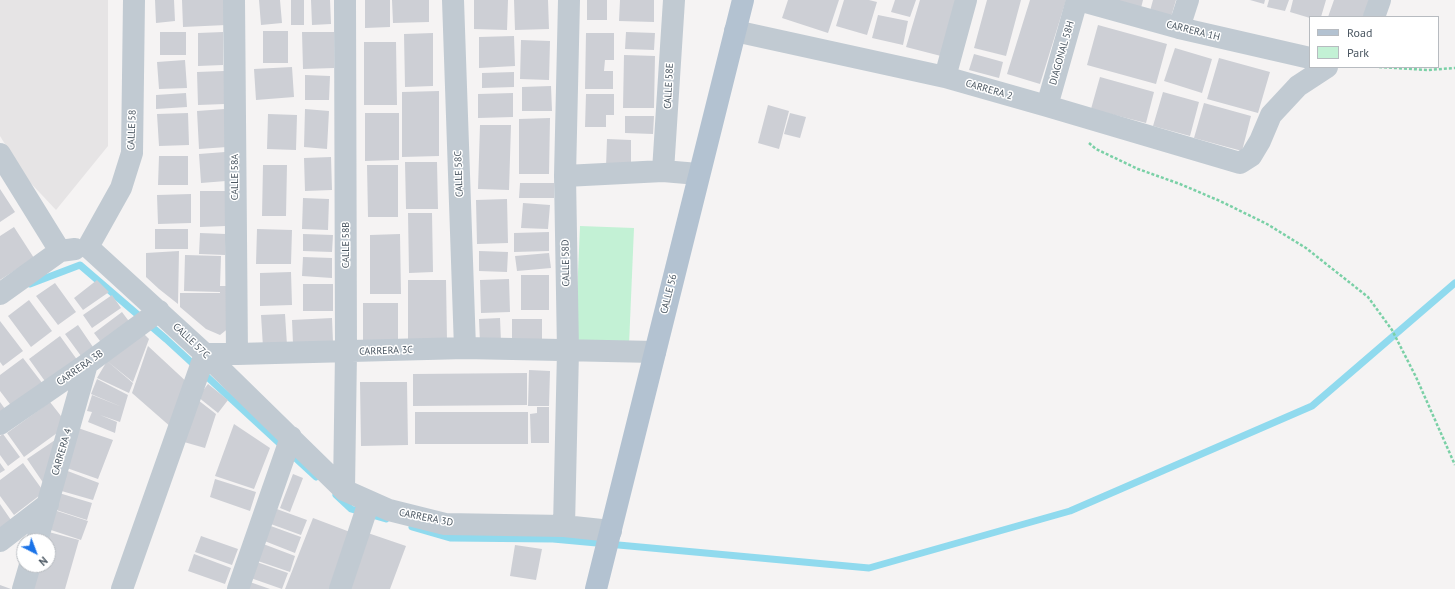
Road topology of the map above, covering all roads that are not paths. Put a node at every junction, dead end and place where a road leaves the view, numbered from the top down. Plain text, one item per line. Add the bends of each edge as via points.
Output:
1 (134, 0) edge
2 (234, 0) edge
3 (345, 0) edge
4 (453, 0) edge
5 (569, 0) edge
6 (674, 0) edge
7 (743, 0) edge
8 (966, 0) edge
9 (1077, 0) edge
10 (1188, 0) edge
11 (1380, 0) edge
12 (1374, 16) edge
13 (1179, 28) junction
14 (735, 31) junction
15 (1309, 58) edge
16 (1325, 68) edge
17 (945, 77) junction
18 (1047, 106) junction
19 (0, 154) edge
20 (663, 172) junction
21 (698, 174) junction
22 (565, 176) junction
23 (88, 247) junction
24 (60, 251) junction
25 (0, 294) edge
26 (159, 311) junction
27 (465, 348) junction
28 (568, 351) junction
29 (346, 352) junction
30 (655, 352) junction
31 (205, 354) junction
32 (237, 354) junction
33 (87, 364) junction
34 (0, 424) edge
35 (291, 438) junction
36 (344, 490) junction
37 (370, 502) junction
38 (48, 504) junction
39 (564, 526) junction
40 (611, 530) junction
41 (39, 533) edge
42 (0, 541) edge
43 (28, 573) edge
44 (23, 589) edge
45 (122, 589) edge
46 (238, 589) edge
47 (340, 589) edge
48 (596, 589) edge

1 - 23 street, CALLE 58 via 132,153 121,188
2 - 32 street, CALLE 58A
3 - 29 street, CALLE 58B
4 - 27 street, CALLE 58C
5 - 22 street, CALLE 58D
6 - 20 street, CALLE 58E
7 - 14 main road, CALLE 56
8 - 17 street
9 - 13 street, CARRERA 1H
9 - 18 street, DIAGONAL 58H
10 - 13 street
11 - 12 street
13 - 15 street, CARRERA 1H
14 - 17 street, CARRERA 2
14 - 21 main road, CALLE 56
16 - 18 street, CARRERA 2 via 1298,86 1276,109 1251,156 1240,162
17 - 18 street, CARRERA 2
19 - 24 street
20 - 21 street
20 - 22 street
21 - 30 main road, CALLE 56
22 - 28 street, CALLE 58D
23 - 24 street
23 - 26 street, CALLE 57C
24 - 25 street
26 - 31 street, CALLE 57C
26 - 33 street, CARRERA 3B
27 - 28 street, CARRERA 3C
27 - 29 street, CARRERA 3C
28 - 30 street, CARRERA 3C
28 - 39 street, CALLE 58D
29 - 32 street, CARRERA 3C
29 - 36 street, CALLE 58B
30 - 40 main road, CALLE 56
31 - 32 street, CARRERA 3C
31 - 35 street, CALLE 57C
31 - 45 street
33 - 34 street, CARRERA 3B
33 - 38 street, CARRERA 4
35 - 36 street, CARRERA 3D
35 - 46 street
36 - 37 street, CARRERA 3D
37 - 39 street, CARRERA 3D via 389,510 445,524
37 - 47 street
38 - 41 street, CARRERA 4
38 - 42 street
39 - 40 street, CARRERA 3D
40 - 48 main road, CALLE 56
43 - 44 street

